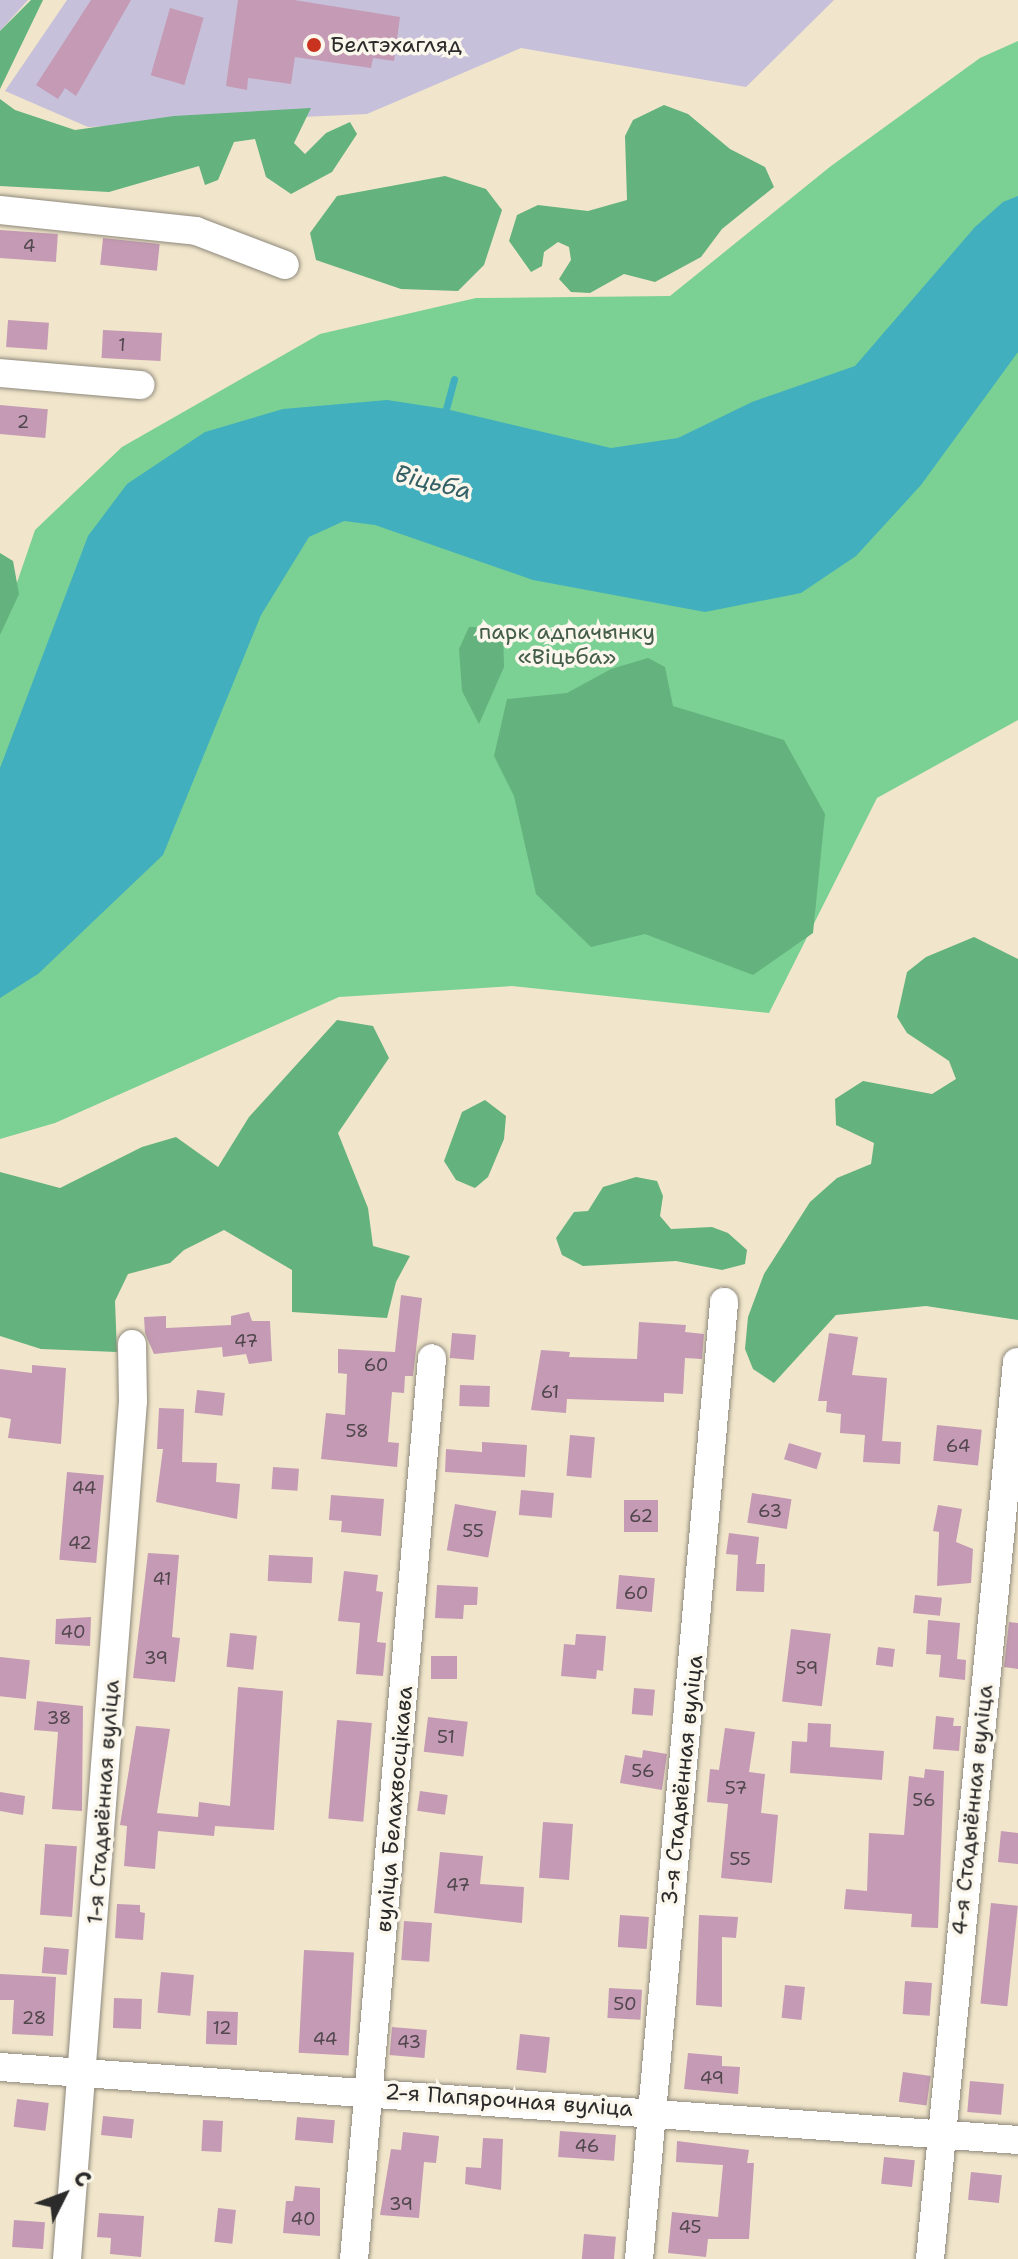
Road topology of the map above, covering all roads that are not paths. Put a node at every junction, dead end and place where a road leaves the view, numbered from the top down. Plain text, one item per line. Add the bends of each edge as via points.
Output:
1 (0, 210) edge
2 (285, 265) dead end
3 (0, 373) edge
4 (140, 385) dead end
5 (724, 1302) dead end
6 (132, 1344) dead end
7 (432, 1358) dead end
8 (1017, 1362) edge
9 (0, 2067) edge
10 (83, 2073) junction
11 (367, 2090) junction
12 (650, 2110) junction
13 (941, 2131) junction
14 (1018, 2140) edge
15 (67, 2259) edge
16 (354, 2259) edge
17 (639, 2259) edge
18 (930, 2259) edge

1 - 2 street via 196,231
3 - 4 street
5 - 12 street, 3-я Стадыённая вуліца
6 - 10 street, 1-я Стадыённая вуліца via 132,1417
7 - 11 street, вуліца Белахвосцікава
8 - 13 street, 4-я Стадыённая вуліца
9 - 10 street, 2-я Папярочная вуліца
10 - 11 street, 2-я Папярочная вуліца
10 - 15 street, 1-я Стадыённая вуліца
11 - 12 street, 2-я Папярочная вуліца
11 - 16 street, вуліца Белахвосцікава
12 - 13 street, 2-я Папярочная вуліца
12 - 17 street, 3-я Стадыённая вуліца
13 - 14 street, 2-я Папярочная вуліца
13 - 18 street, 4-я Стадыённая вуліца

